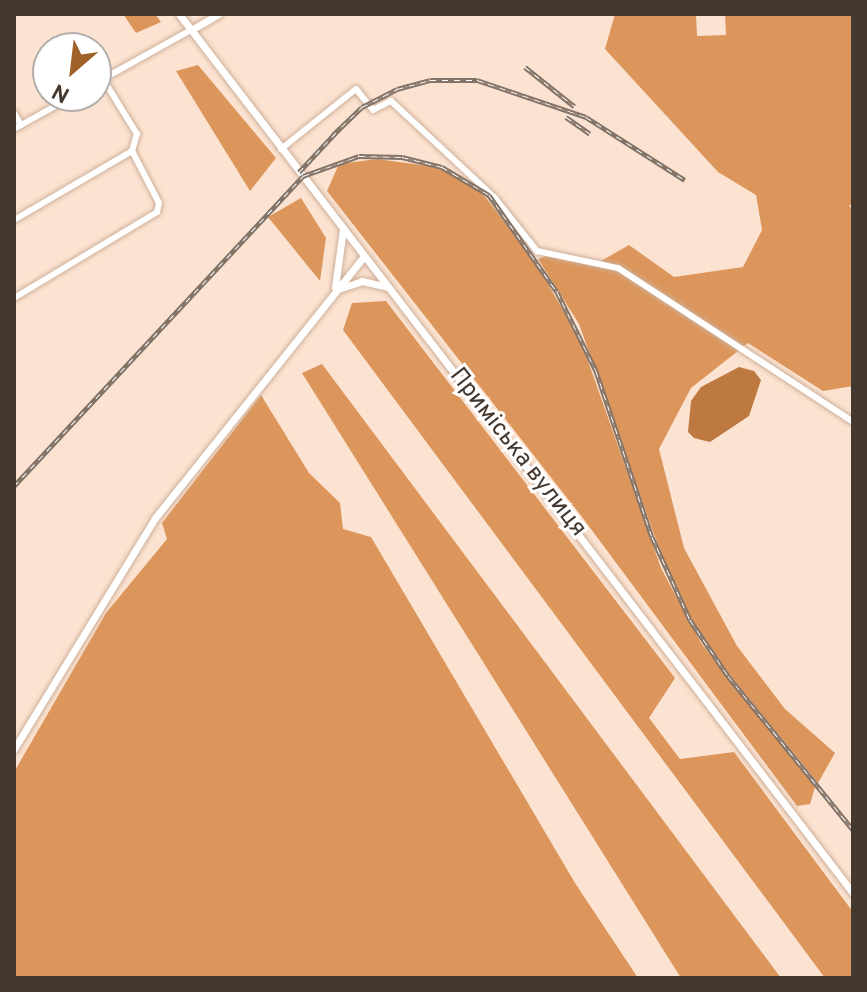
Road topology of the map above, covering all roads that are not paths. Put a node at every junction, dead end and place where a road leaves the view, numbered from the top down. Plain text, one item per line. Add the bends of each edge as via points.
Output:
1 (179, 14) edge
2 (219, 14) edge
3 (191, 30) junction
4 (112, 74) edge
5 (112, 98) edge
6 (44, 112) edge
7 (14, 113) edge
8 (21, 125) junction
9 (14, 129) edge
10 (281, 149) junction
11 (132, 151) junction
12 (14, 220) edge
13 (343, 229) junction
14 (364, 256) junction
15 (388, 287) junction
16 (333, 293) junction
17 (14, 298) edge
18 (853, 422) edge
19 (14, 749) edge
20 (853, 893) edge

1 - 3 main road, Приміська вулиця
2 - 3 main road
3 - 4 street
3 - 10 main road, Приміська вулиця
5 - 11 street via 137,134
6 - 8 street
7 - 8 street
8 - 9 street
10 - 13 main road, Приміська вулиця
10 - 18 street via 356,89 373,110 391,101 495,198 537,251 618,268
11 - 12 street
11 - 17 street via 159,203 153,215
13 - 14 main road, Приміська вулиця
13 - 16 main road
14 - 15 main road, Приміська вулиця
14 - 16 main road
15 - 16 main road via 362,281
15 - 20 main road, Приміська вулиця
16 - 19 main road via 155,518

